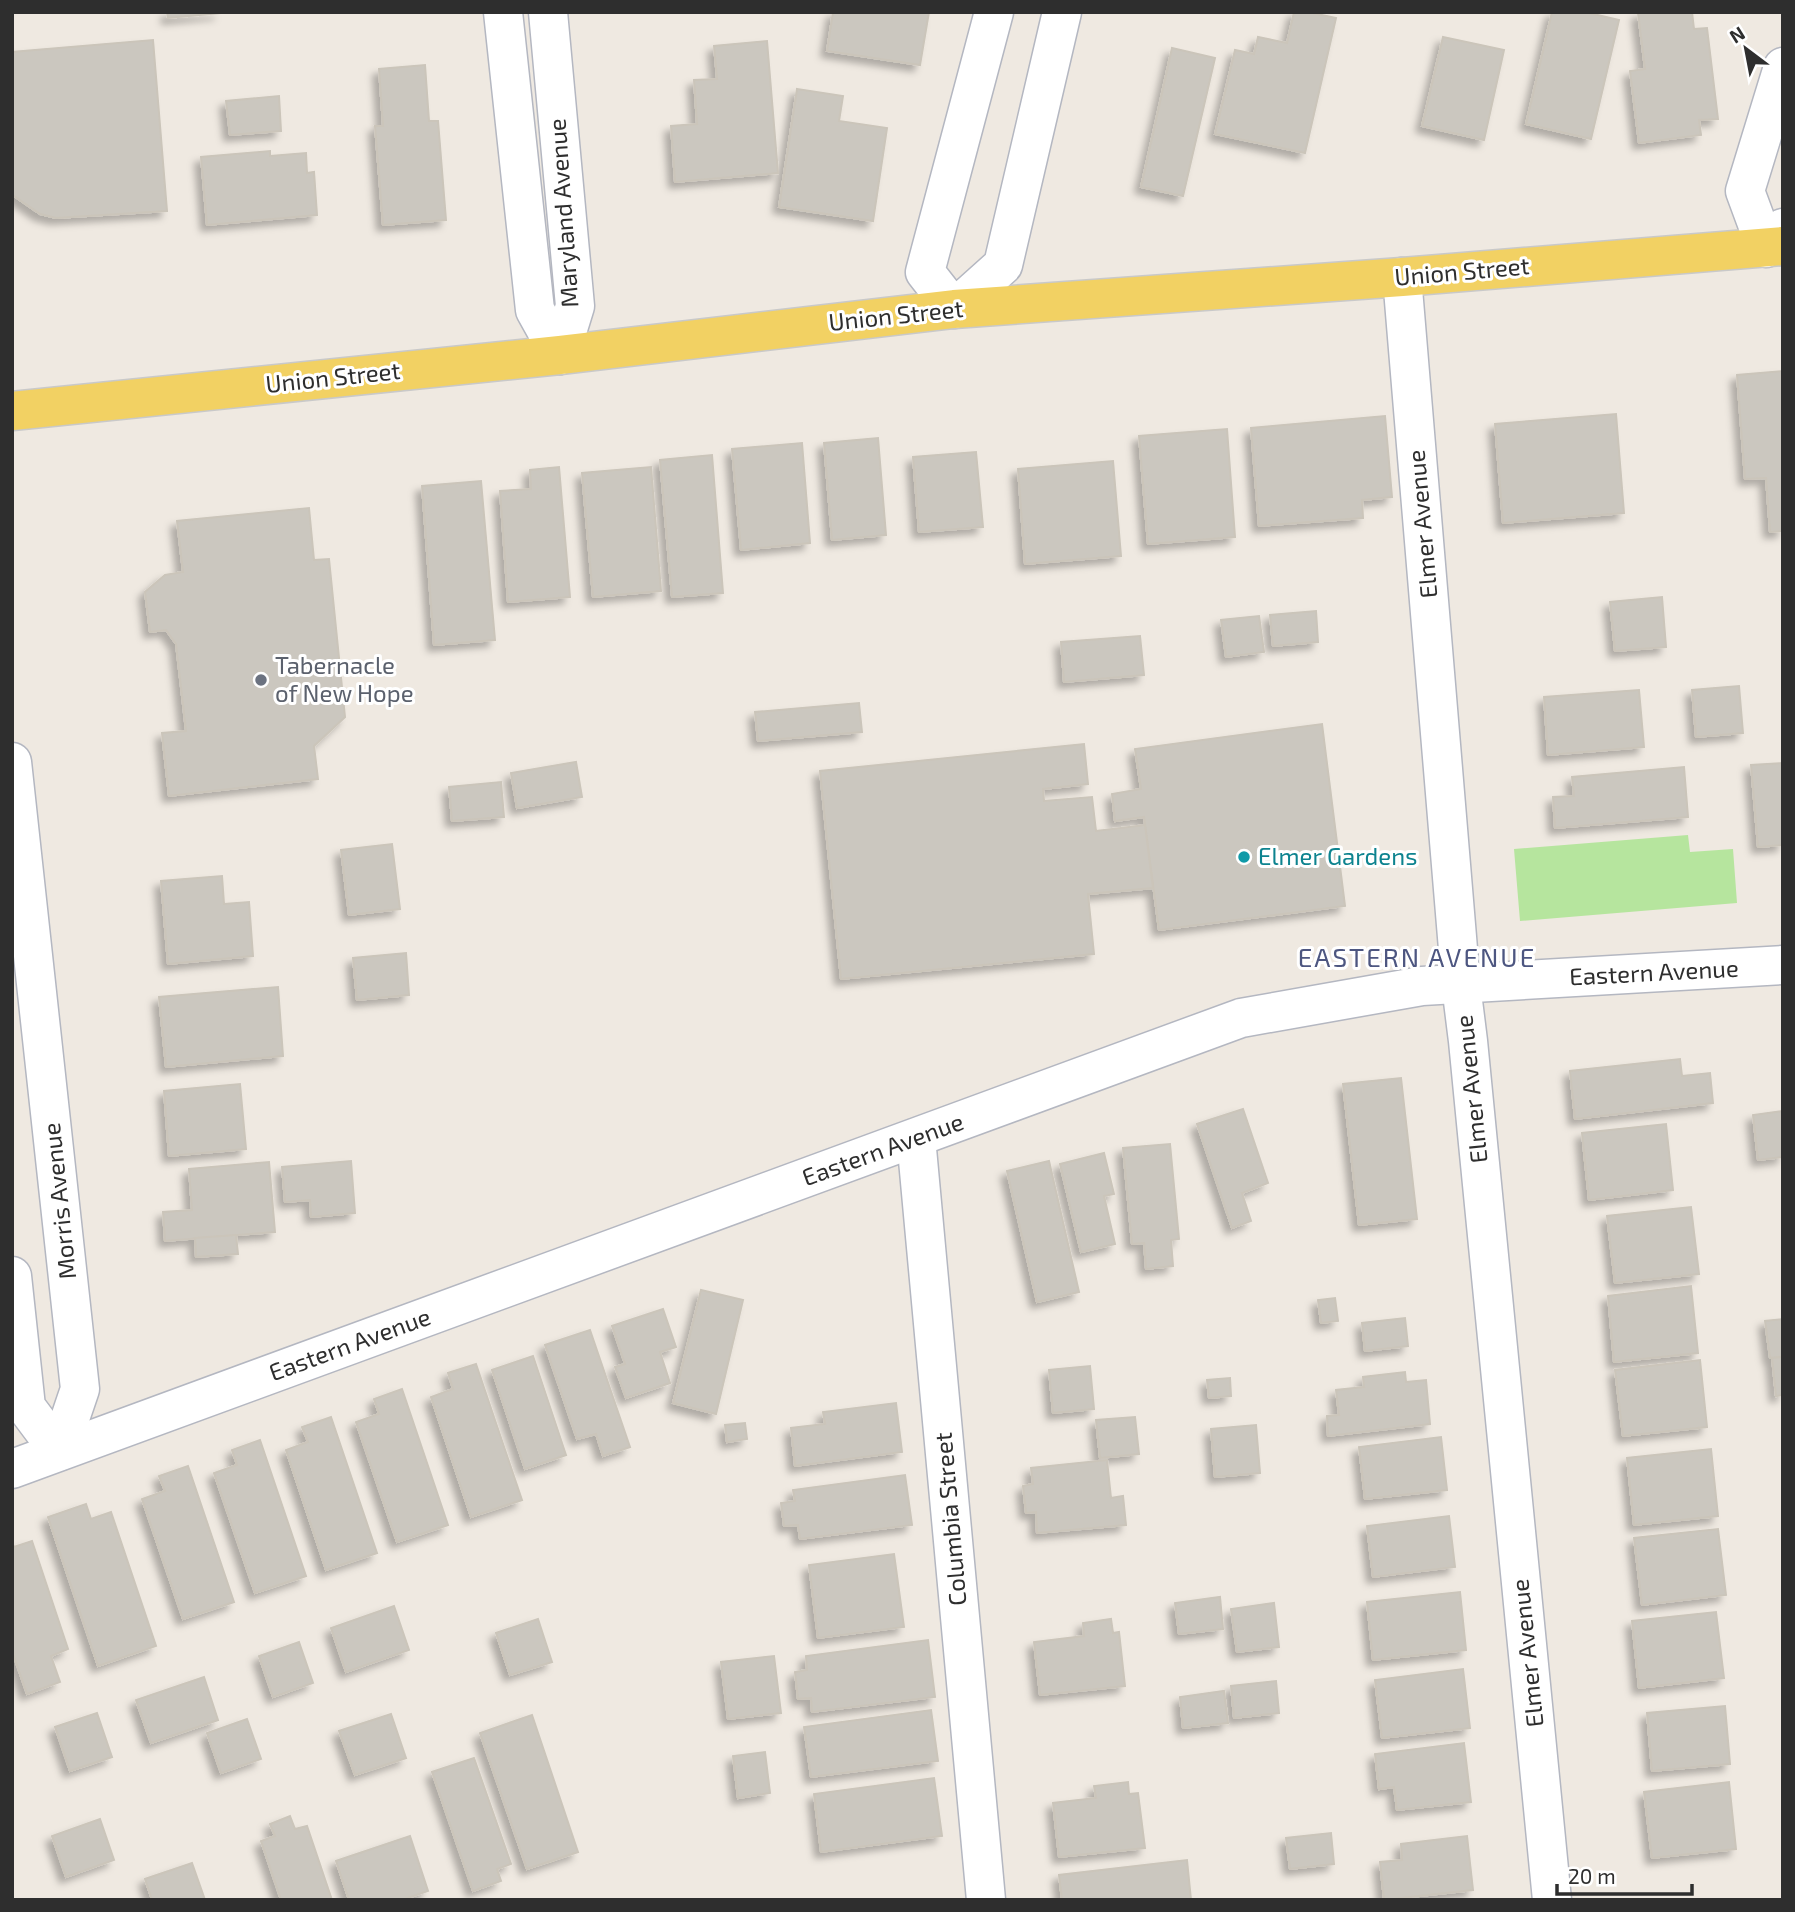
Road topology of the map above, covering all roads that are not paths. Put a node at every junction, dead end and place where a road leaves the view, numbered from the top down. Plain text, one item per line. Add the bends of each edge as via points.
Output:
1 (503, 12) edge
2 (548, 12) edge
3 (993, 12) edge
4 (1062, 12) edge
5 (1783, 67) edge
6 (1777, 241) edge
7 (1402, 277) junction
8 (954, 309) junction
9 (560, 355) junction
10 (12, 411) edge
11 (12, 762) edge
12 (1783, 965) edge
13 (1461, 985) junction
14 (916, 1138) junction
15 (12, 1276) edge
16 (59, 1451) junction
17 (12, 1469) edge
18 (986, 1900) edge
19 (1552, 1900) edge

1 - 9 street, Maryland Avenue via 535,310
2 - 9 street, Maryland Avenue via 575,306
3 - 8 street via 925,272
4 - 8 street via 1003,265
5 - 6 street via 1745,191
6 - 7 main road, Union Street
7 - 8 main road, Union Street
7 - 13 street, Elmer Avenue
8 - 9 main road, Union Street
9 - 10 main road, Union Street
11 - 16 street, Morris Avenue via 80,1389
12 - 13 street, Eastern Avenue
13 - 14 street, Eastern Avenue via 1422,986 1241,1018
13 - 19 street, Elmer Avenue
14 - 16 street, Eastern Avenue
14 - 18 street, Columbia Street
15 - 16 street via 26,1407
16 - 17 street, Eastern Avenue

